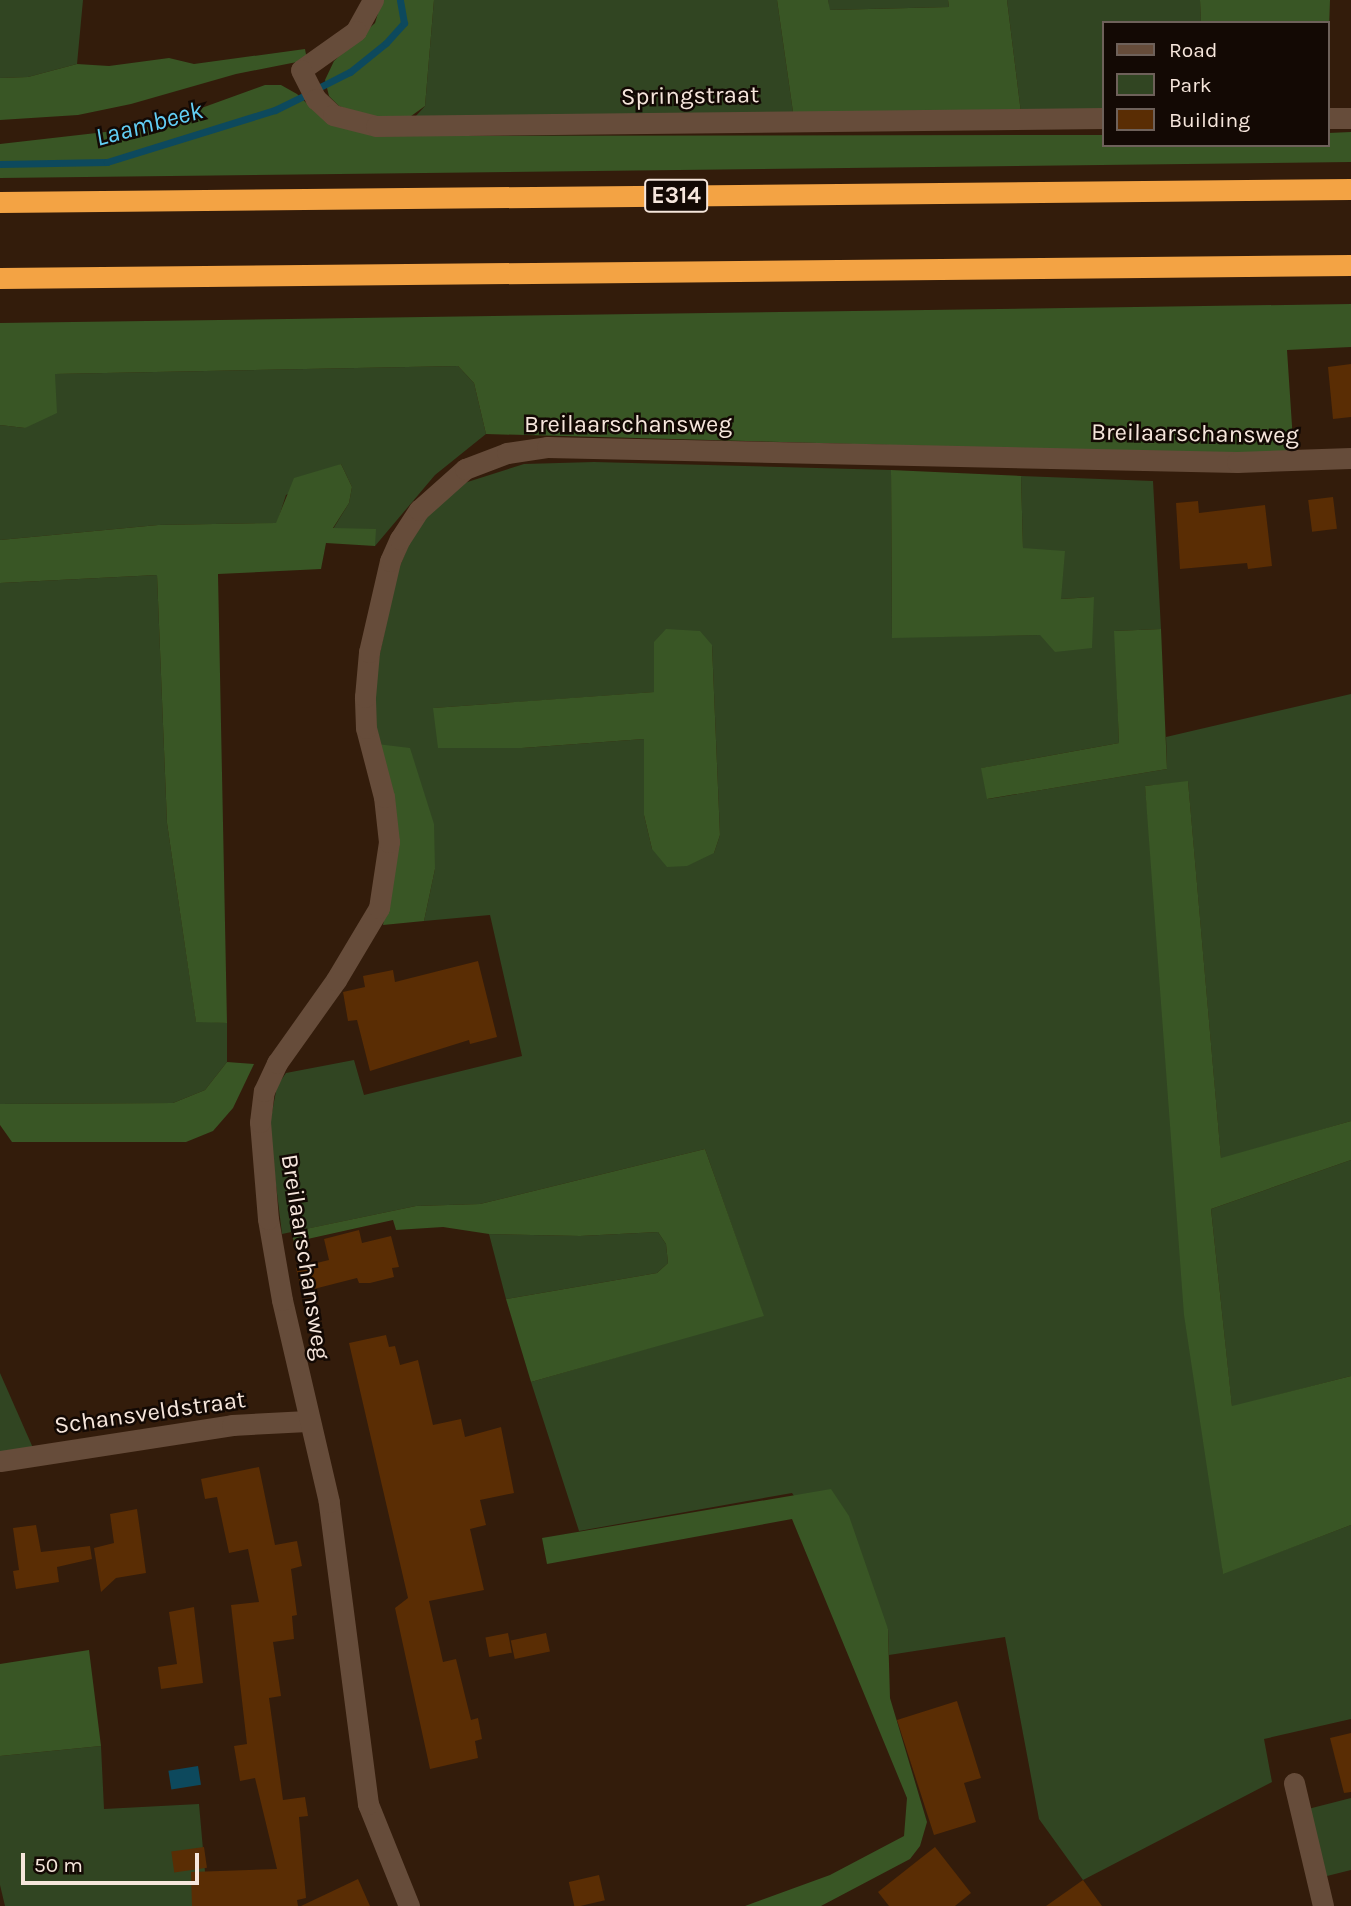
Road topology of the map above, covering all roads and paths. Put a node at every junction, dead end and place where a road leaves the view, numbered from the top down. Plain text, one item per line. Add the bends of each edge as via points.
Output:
1 (373, 0) edge
2 (1102, 118) edge
3 (1330, 118) edge
4 (1351, 118) edge
5 (1351, 189) edge
6 (0, 202) edge
7 (1351, 265) edge
8 (0, 278) edge
9 (1351, 458) edge
10 (307, 1421) junction
11 (0, 1461) edge
12 (1294, 1783) dead end
13 (409, 1906) edge
14 (1323, 1906) edge

1 - 2 street, Springstraat via 356,31 301,70 316,99 333,115 376,126
3 - 4 street
5 - 6 highway, E314
7 - 8 highway
9 - 10 street, Breilaarschansweg via 1237,462 547,447 507,453 465,469 444,485 419,510 395,550 369,652 366,728 384,797 389,842 379,908 336,980 277,1063 264,1091 260,1122 268,1219
10 - 11 street, Schansveldstraat via 232,1425
10 - 13 street, Breilaarschansweg via 329,1502 368,1804
12 - 14 street

